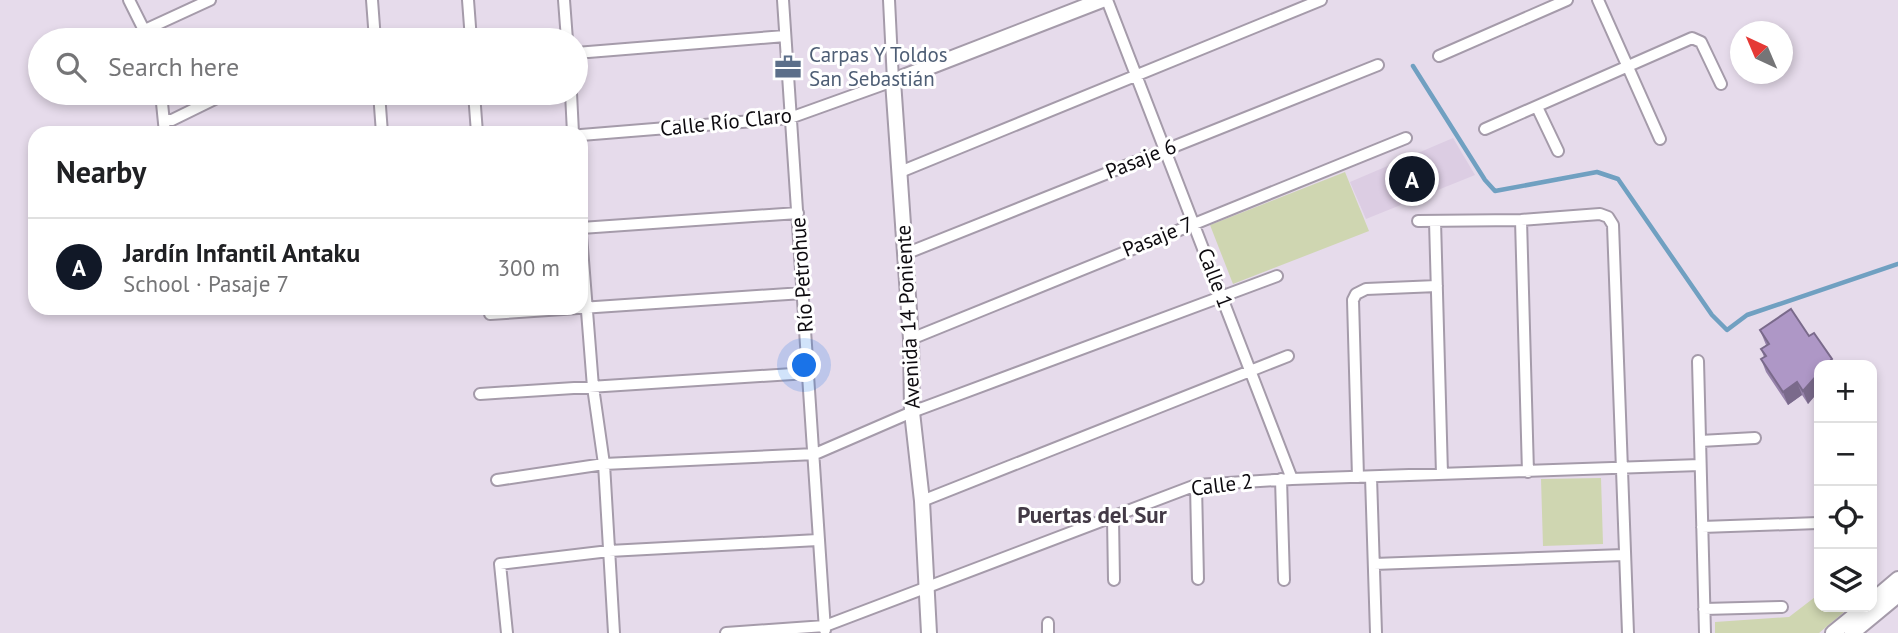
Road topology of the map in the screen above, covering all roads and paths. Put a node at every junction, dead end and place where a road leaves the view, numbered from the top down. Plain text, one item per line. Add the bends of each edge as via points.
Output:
1 (129, 0) edge
2 (210, 0) edge
3 (372, 0) edge
4 (468, 0) edge
5 (564, 0) edge
6 (783, 0) edge
7 (889, 0) edge
8 (1104, 0) edge
9 (1321, 0) edge
10 (1567, 0) edge
11 (1598, 0) edge
12 (143, 28) edge
13 (160, 28) edge
14 (373, 28) edge
15 (470, 28) edge
16 (566, 28) edge
17 (785, 36) junction
18 (588, 52) edge
19 (1439, 55) dead end
20 (1378, 65) dead end
21 (1628, 66) junction
22 (1135, 75) junction
23 (893, 81) junction
24 (1721, 84) dead end
25 (162, 105) edge
26 (203, 105) edge
27 (380, 105) edge
28 (475, 105) edge
29 (572, 105) edge
30 (1537, 107) junction
31 (790, 118) junction
32 (164, 120) junction
33 (164, 126) edge
34 (381, 126) edge
35 (476, 126) edge
36 (573, 126) edge
37 (1485, 129) dead end
38 (588, 134) edge
39 (1406, 138) dead end
40 (1660, 139) dead end
41 (1165, 150) junction
42 (1558, 150) dead end
43 (900, 172) junction
44 (798, 213) junction
45 (1521, 220) junction
46 (1418, 221) dead end
47 (1435, 221) junction
48 (1193, 223) junction
49 (588, 228) edge
50 (905, 254) junction
51 (1277, 276) dead end
52 (1437, 286) junction
53 (803, 293) junction
54 (1222, 298) junction
55 (588, 308) edge
56 (583, 315) edge
57 (911, 339) junction
58 (1288, 356) dead end
59 (1698, 361) dead end
60 (1251, 371) junction
61 (808, 373) junction
62 (593, 387) junction
63 (480, 394) dead end
64 (912, 412) junction
65 (1755, 438) dead end
66 (1700, 441) junction
67 (815, 454) junction
68 (604, 464) junction
69 (1700, 466) junction
70 (1622, 470) junction
71 (1528, 471) junction
72 (1442, 474) junction
73 (1358, 477) junction
74 (1371, 477) junction
75 (1287, 479) junction
76 (498, 480) dead end
77 (1196, 485) junction
78 (922, 501) junction
79 (1113, 518) junction
80 (1814, 523) edge
81 (1702, 527) junction
82 (818, 540) junction
83 (609, 551) junction
84 (1624, 555) junction
85 (1374, 564) junction
86 (1198, 579) dead end
87 (1898, 579) edge
88 (1114, 580) dead end
89 (1284, 580) dead end
90 (925, 589) junction
91 (1898, 595) edge
92 (1877, 597) edge
93 (1782, 607) dead end
94 (1704, 609) junction
95 (1858, 612) edge
96 (825, 629) edge
97 (507, 633) edge
98 (614, 633) edge
99 (726, 633) edge
100 (929, 633) edge
101 (1376, 633) edge
102 (1628, 633) edge
103 (1705, 633) edge
104 (1833, 633) edge
105 (1852, 633) edge

1 - 12 street
2 - 13 street
3 - 14 street
4 - 15 street
5 - 16 street
6 - 17 street, Río Petrohue
7 - 23 street, Avenida 14 Poniente
8 - 22 street, Calle 1
8 - 23 street, Calle Río Claro
9 - 22 street
10 - 19 street
11 - 21 street
17 - 18 street
17 - 31 street, Río Petrohue
20 - 41 street, Pasaje 6
21 - 24 street via 1696,39
21 - 30 street
21 - 40 street
22 - 41 street, Calle 1
22 - 43 street
23 - 31 street, Calle Río Claro
23 - 43 street, Avenida 14 Poniente
25 - 32 street
26 - 32 street
27 - 34 street
28 - 35 street
29 - 36 street
30 - 37 street
30 - 42 street
31 - 38 street, Calle Río Claro
31 - 44 street, Río Petrohue
32 - 33 street
39 - 48 street, Pasaje 7
41 - 48 street, Calle 1
41 - 50 street, Pasaje 6
43 - 50 street, Avenida 14 Poniente
44 - 49 street
44 - 53 street, Río Petrohue
45 - 47 street
45 - 70 street via 1596,214 1608,217 1614,229
45 - 71 street
46 - 47 street
47 - 52 street
48 - 54 street, Calle 1
48 - 57 street, Pasaje 7
50 - 57 street, Avenida 14 Poniente
51 - 54 street
52 - 72 street
52 - 73 street via 1366,289 1356,294 1352,304
53 - 55 street
53 - 61 street, Río Petrohue
54 - 60 street, Calle 1
54 - 64 street
56 - 62 street
57 - 64 street, Avenida 14 Poniente
58 - 60 street
59 - 66 street
60 - 75 street, Calle 1
60 - 78 street
61 - 62 street
61 - 67 street, Río Petrohue
62 - 63 street
62 - 68 street
64 - 67 street
64 - 78 street, Avenida 14 Poniente
65 - 66 street
66 - 69 street
67 - 68 street
67 - 82 street, Río Petrohue
68 - 76 street
68 - 83 street
69 - 70 street, Calle 2
69 - 81 street
70 - 71 street, Calle 2
70 - 84 street
71 - 72 street, Calle 2
72 - 74 street, Calle 2
73 - 74 street, Calle 2
73 - 75 street, Calle 2
74 - 85 street
75 - 77 street, Calle 2
75 - 89 street, Calle 1
77 - 79 street, Calle 2
77 - 86 street
78 - 90 street, Avenida 14 Poniente
79 - 88 street
79 - 90 street, Calle 2
80 - 81 street
81 - 94 street
82 - 83 street
82 - 96 street, Río Petrohue
83 - 97 street via 500,564
83 - 98 street
84 - 85 street
84 - 102 street
85 - 101 street
87 - 92 street
90 - 96 street, Calle 2
90 - 100 street, Avenida 14 Poniente
91 - 105 street
93 - 94 street
94 - 103 street
95 - 104 street
96 - 99 street, Calle 2

